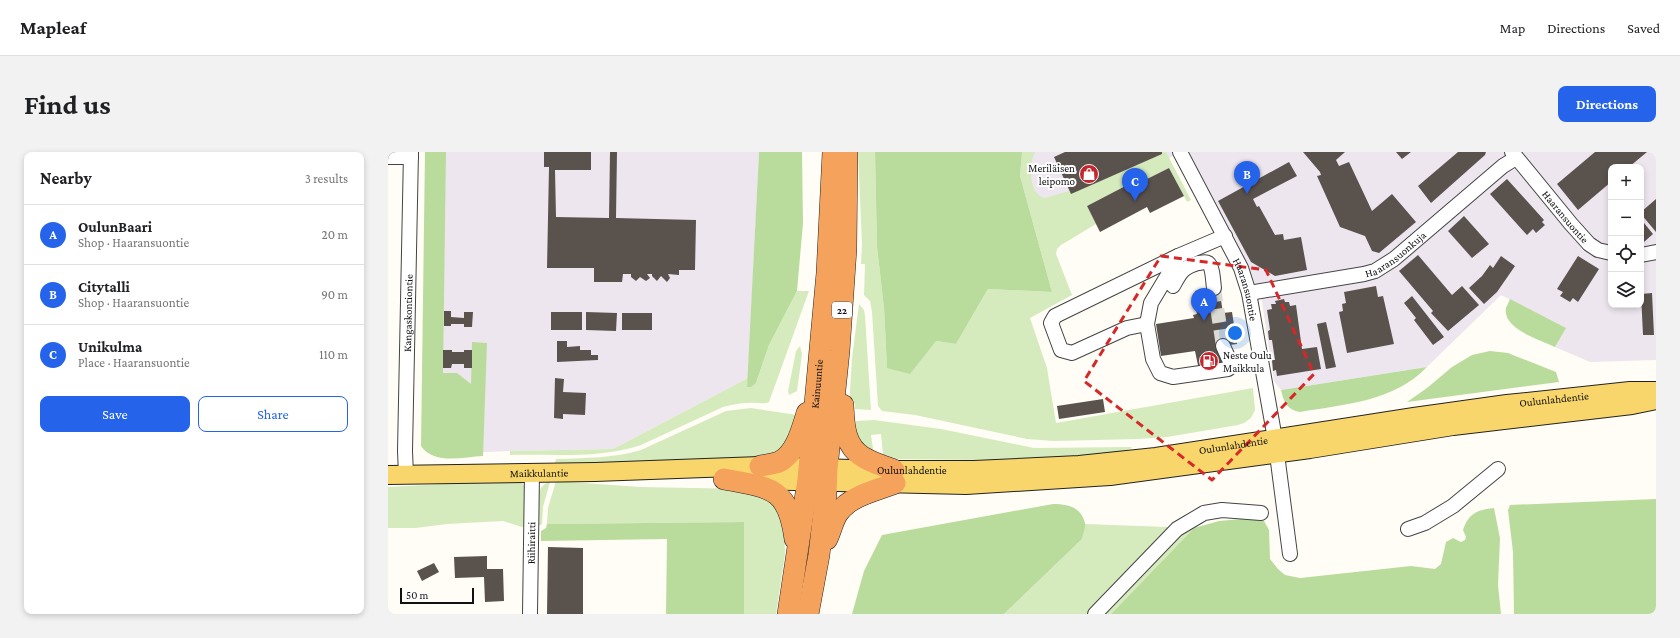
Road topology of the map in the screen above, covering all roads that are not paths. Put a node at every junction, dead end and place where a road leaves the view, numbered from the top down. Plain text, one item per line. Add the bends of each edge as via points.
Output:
1 (833, 152) edge
2 (847, 152) edge
3 (1180, 152) edge
4 (411, 154) edge
5 (1514, 155) edge
6 (388, 157) edge
7 (1225, 236) junction
8 (1608, 252) edge
9 (1656, 252) edge
10 (1644, 254) edge
11 (1178, 256) junction
12 (1214, 288) tunnel mouth
13 (1158, 292) junction
14 (1249, 293) junction
15 (1147, 324) junction
16 (1223, 346) tunnel mouth
17 (839, 351) junction
18 (1261, 362) junction
19 (1232, 366) junction
20 (817, 384) junction
21 (1656, 390) edge
22 (1656, 400) edge
23 (1276, 446) junction
24 (760, 466) junction
25 (1498, 469) dead end
26 (689, 470) junction
27 (532, 473) junction
28 (406, 474) junction
29 (818, 474) junction
30 (388, 475) edge
31 (895, 477) junction
32 (724, 479) junction
33 (1261, 513) dead end
34 (1408, 529) dead end
35 (1290, 554) dead end
36 (819, 555) junction
37 (797, 558) junction
38 (530, 614) edge
39 (788, 614) edge
40 (808, 614) edge
41 (1095, 614) edge

1 - 20 highway, Kainuuntie / 22 via 827,273
2 - 17 highway, Kainuuntie / 22 via 846,249
3 - 7 street, Haaransuontie
4 - 6 street
4 - 28 street, Kangaskontiontie
5 - 8 street, Haaransuontie via 1589,244
5 - 14 street, Haaransuonkuja via 1394,259 1375,270 1338,279
7 - 11 street
7 - 14 street, Haaransuontie via 1241,268
9 - 10 street
11 - 13 street
11 - 15 street via 1055,316 1051,323 1061,350 1072,352 1128,328
12 - 13 street via 1210,267 1204,262 1185,268 1170,290 1164,294
13 - 15 street via 1151,303
14 - 18 street, Haaransuontie
15 - 19 street via 1152,359 1160,372 1173,377 1228,369
16 - 19 street
17 - 29 highway, Kainuuntie / 22
17 - 31 highway via 844,428 849,443 857,453
18 - 19 street
18 - 23 street, Haaransuontie
20 - 24 highway via 802,428 788,454 778,462
20 - 29 highway, Kainuuntie / 22
21 - 23 main road, Oulunlahdentie via 1507,404 1414,417
22 - 23 main road, Oulunlahdentie via 1617,407
23 - 31 main road, Oulunlahdentie via 1110,476 1063,480 966,485
23 - 35 street, Haaransuontie
24 - 26 main road, Maikkulantie
24 - 29 main road, Maikkulantie
25 - 34 street via 1453,506 1425,523
26 - 27 main road, Maikkulantie
26 - 32 main road, Maikkulantie
27 - 28 main road, Maikkulantie
27 - 38 street, Riihiraitti
28 - 30 main road, Maikkulantie
29 - 31 main road, Oulunlahdentie
29 - 32 main road, Maikkulantie
29 - 36 highway, Kainuuntie / 22
29 - 37 highway, Kainuuntie / 22
31 - 36 highway via 861,495 838,513
32 - 37 highway via 756,485 781,497 792,520
33 - 41 street via 1222,510 1204,513 1177,529
36 - 40 highway, Kainuuntie / 22
37 - 39 highway, Kainuuntie / 22

